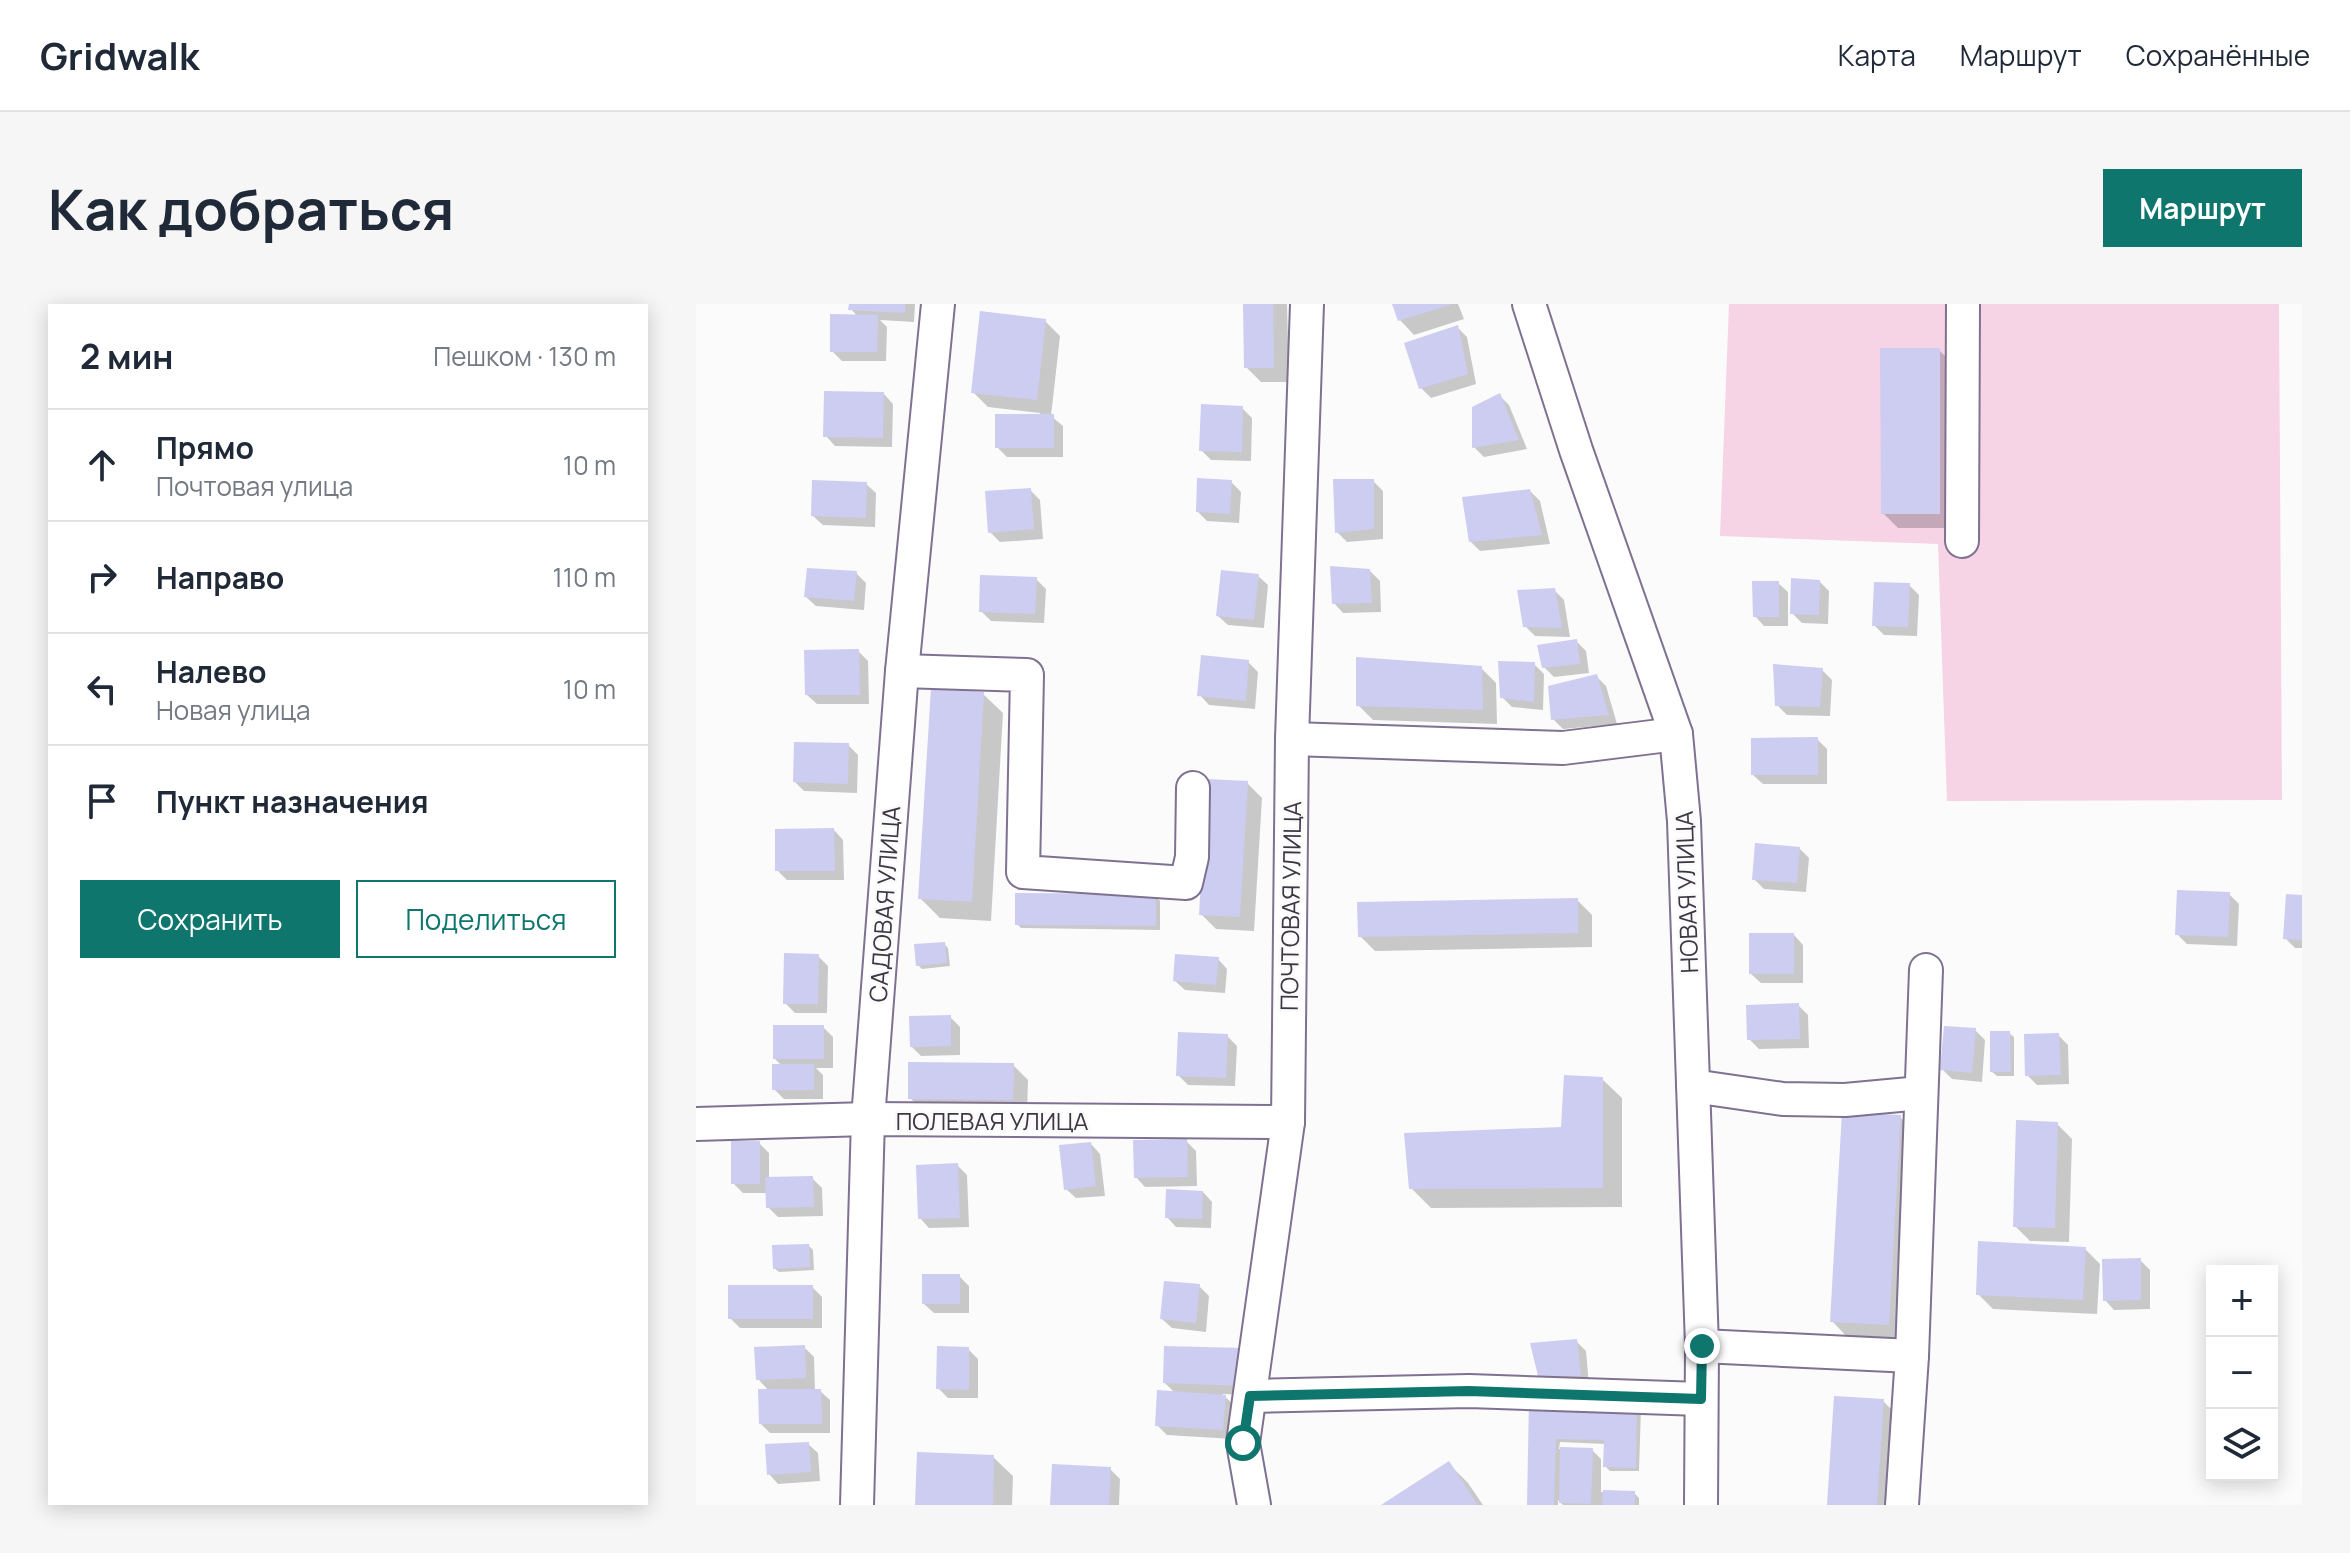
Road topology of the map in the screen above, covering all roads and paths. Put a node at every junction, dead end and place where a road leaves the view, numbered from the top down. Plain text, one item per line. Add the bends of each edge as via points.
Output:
1 (938, 304) edge
2 (1307, 304) edge
3 (1529, 304) edge
4 (1963, 304) edge
5 (1962, 541) dead end
6 (902, 671) junction
7 (1676, 734) junction
8 (1292, 739) junction
9 (1193, 788) dead end
10 (1926, 970) dead end
11 (1693, 1086) junction
12 (1921, 1093) junction
13 (868, 1119) junction
14 (1288, 1122) junction
15 (696, 1124) edge
16 (1702, 1346) junction
17 (1912, 1356) junction
18 (1250, 1396) junction
19 (1701, 1399) junction
20 (857, 1505) edge
21 (1254, 1505) edge
22 (1701, 1505) edge
23 (1902, 1505) edge

1 - 6 street, САДОВАЯ УЛИЦА
2 - 8 street, ПОЧТОВАЯ УЛИЦА
3 - 7 street, НОВАЯ УЛИЦА
4 - 5 street
6 - 9 street via 1027,675 1023,872 1186,883 1192,857
6 - 13 street, САДОВАЯ УЛИЦА
7 - 8 street via 1563,748
7 - 11 street, НОВАЯ УЛИЦА
8 - 14 street, ПОЧТОВАЯ УЛИЦА
10 - 12 street
11 - 12 street via 1783,1099
11 - 16 street, НОВАЯ УЛИЦА
12 - 17 street
13 - 14 street, ПОЛЕВАЯ УЛИЦА
13 - 15 street, ПОЛЕВАЯ УЛИЦА
13 - 20 street, САДОВАЯ УЛИЦА
14 - 18 street, ПОЧТОВАЯ УЛИЦА
16 - 17 street
16 - 19 street, НОВАЯ УЛИЦА
17 - 23 street
18 - 19 street via 1469,1391
18 - 21 street, ПОЧТОВАЯ УЛИЦА via 1243,1443
19 - 22 street, НОВАЯ УЛИЦА

